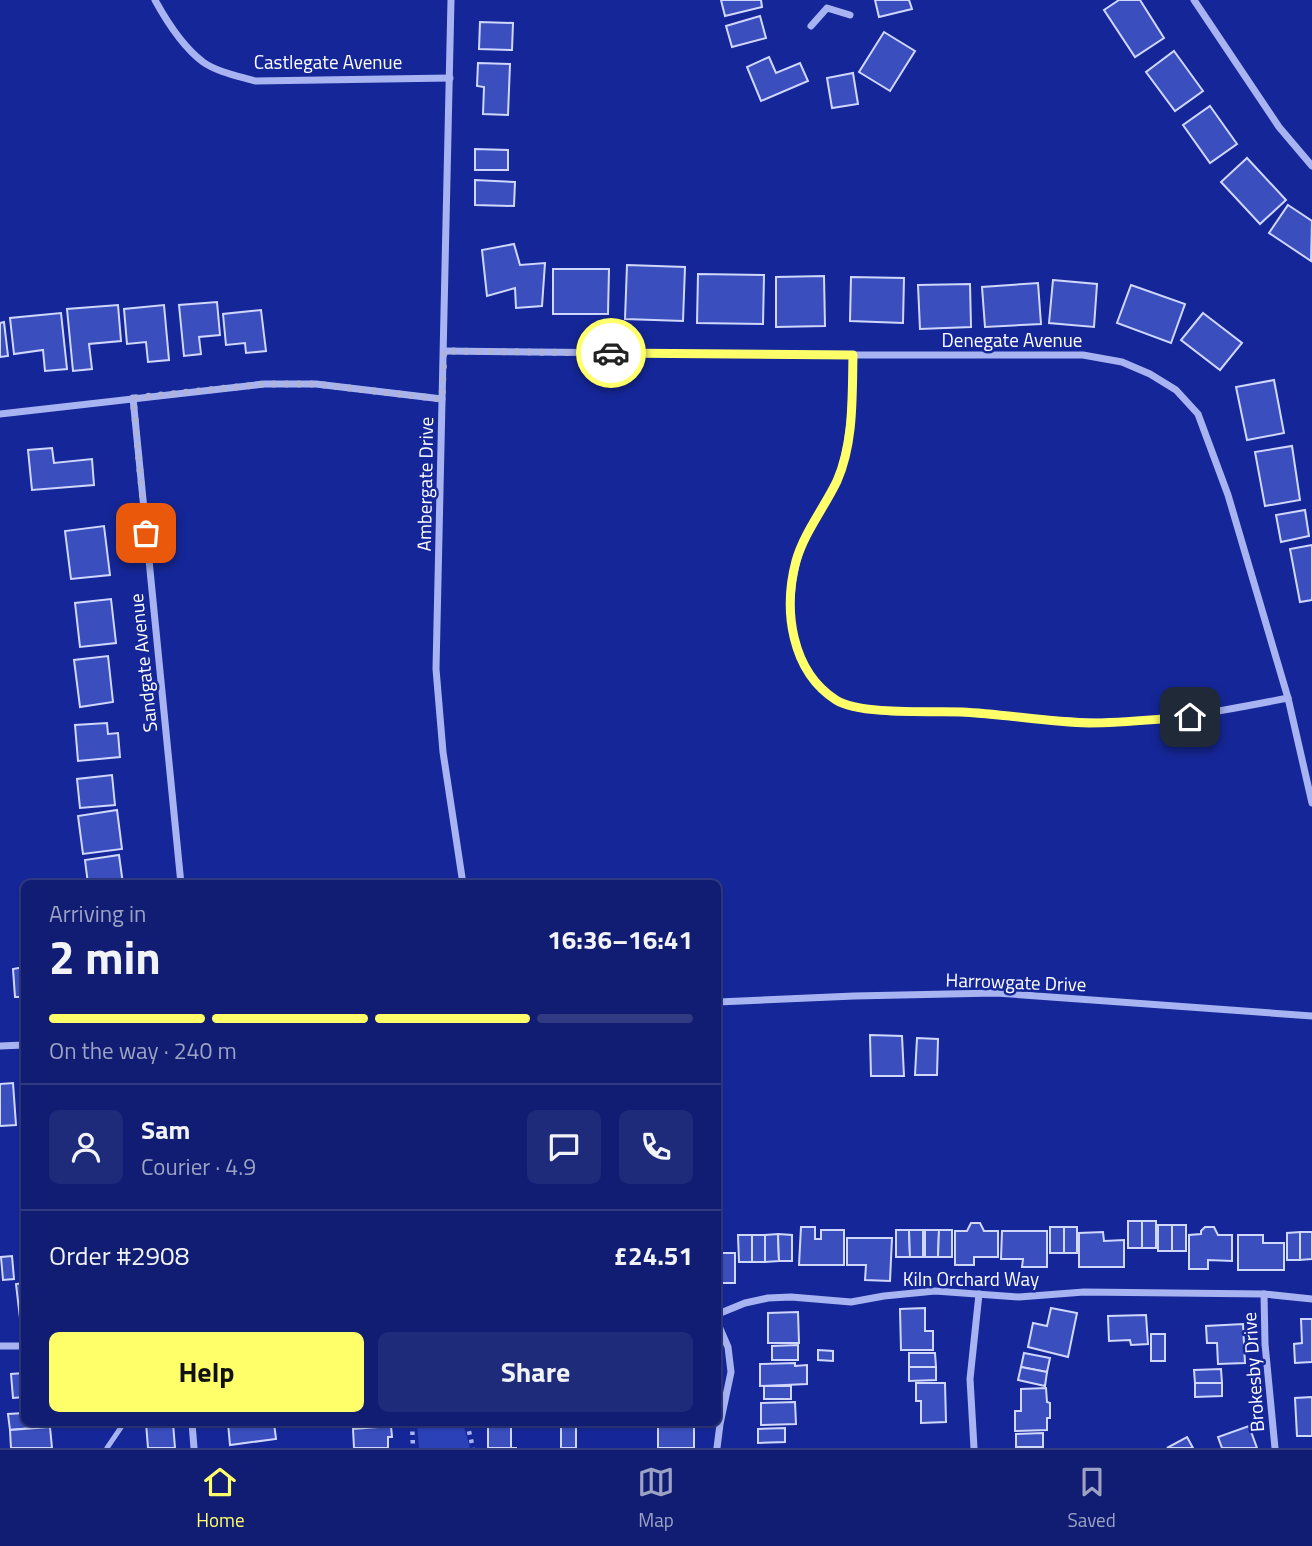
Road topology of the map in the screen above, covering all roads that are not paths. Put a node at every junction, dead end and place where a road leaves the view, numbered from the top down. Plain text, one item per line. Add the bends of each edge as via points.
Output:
1 (155, 0) edge
2 (451, 0) edge
3 (1194, 0) edge
4 (826, 4) edge
5 (850, 15) dead end
6 (811, 26) dead end
7 (450, 78) junction
8 (1312, 166) edge
9 (444, 351) junction
10 (853, 355) junction
11 (133, 398) junction
12 (442, 399) junction
13 (0, 414) edge
14 (1288, 698) junction
15 (1312, 803) edge
16 (181, 880) edge
17 (462, 880) edge
18 (721, 1002) edge
19 (1312, 1016) edge
20 (21, 1045) edge
21 (0, 1046) edge
22 (979, 1294) junction
23 (1264, 1294) junction
24 (1312, 1299) edge
25 (721, 1313) edge
26 (721, 1331) edge
27 (0, 1346) edge
28 (21, 1346) edge
29 (721, 1420) edge
30 (122, 1426) edge
31 (192, 1426) edge
32 (720, 1426) edge
33 (107, 1448) edge
34 (194, 1448) edge
35 (717, 1448) edge
36 (974, 1448) edge
37 (1275, 1448) edge

1 - 7 street, Castlegate Avenue via 172,29 203,62 255,81
2 - 7 street, Ambergate Drive
3 - 8 street via 1279,127
4 - 5 street
4 - 6 street
7 - 9 street, Ambergate Drive
9 - 10 street, Denegate Avenue
9 - 12 street, Ambergate Drive
10 - 14 street, Denegate Avenue via 1083,355 1122,362 1176,390 1198,414 1228,495
10 - 14 street via 845,455 796,562 791,597 796,650 805,669 837,701 859,708 1089,723 1190,717
11 - 12 street via 264,384 316,384
11 - 13 street
11 - 16 street, Sandgate Avenue
12 - 17 street, Ambergate Drive via 436,669
14 - 15 street, Denegate Avenue
18 - 19 street, Harrowgate Drive via 996,993
20 - 21 street
22 - 23 street, Kiln Orchard Way
22 - 25 street, Kiln Orchard Way via 935,1291 851,1302 780,1297
22 - 36 street via 970,1379
23 - 24 street, Kiln Orchard Way
23 - 37 street, Brokesby Drive
26 - 29 street via 732,1372
27 - 28 street
30 - 33 lane
31 - 34 street
32 - 35 street

